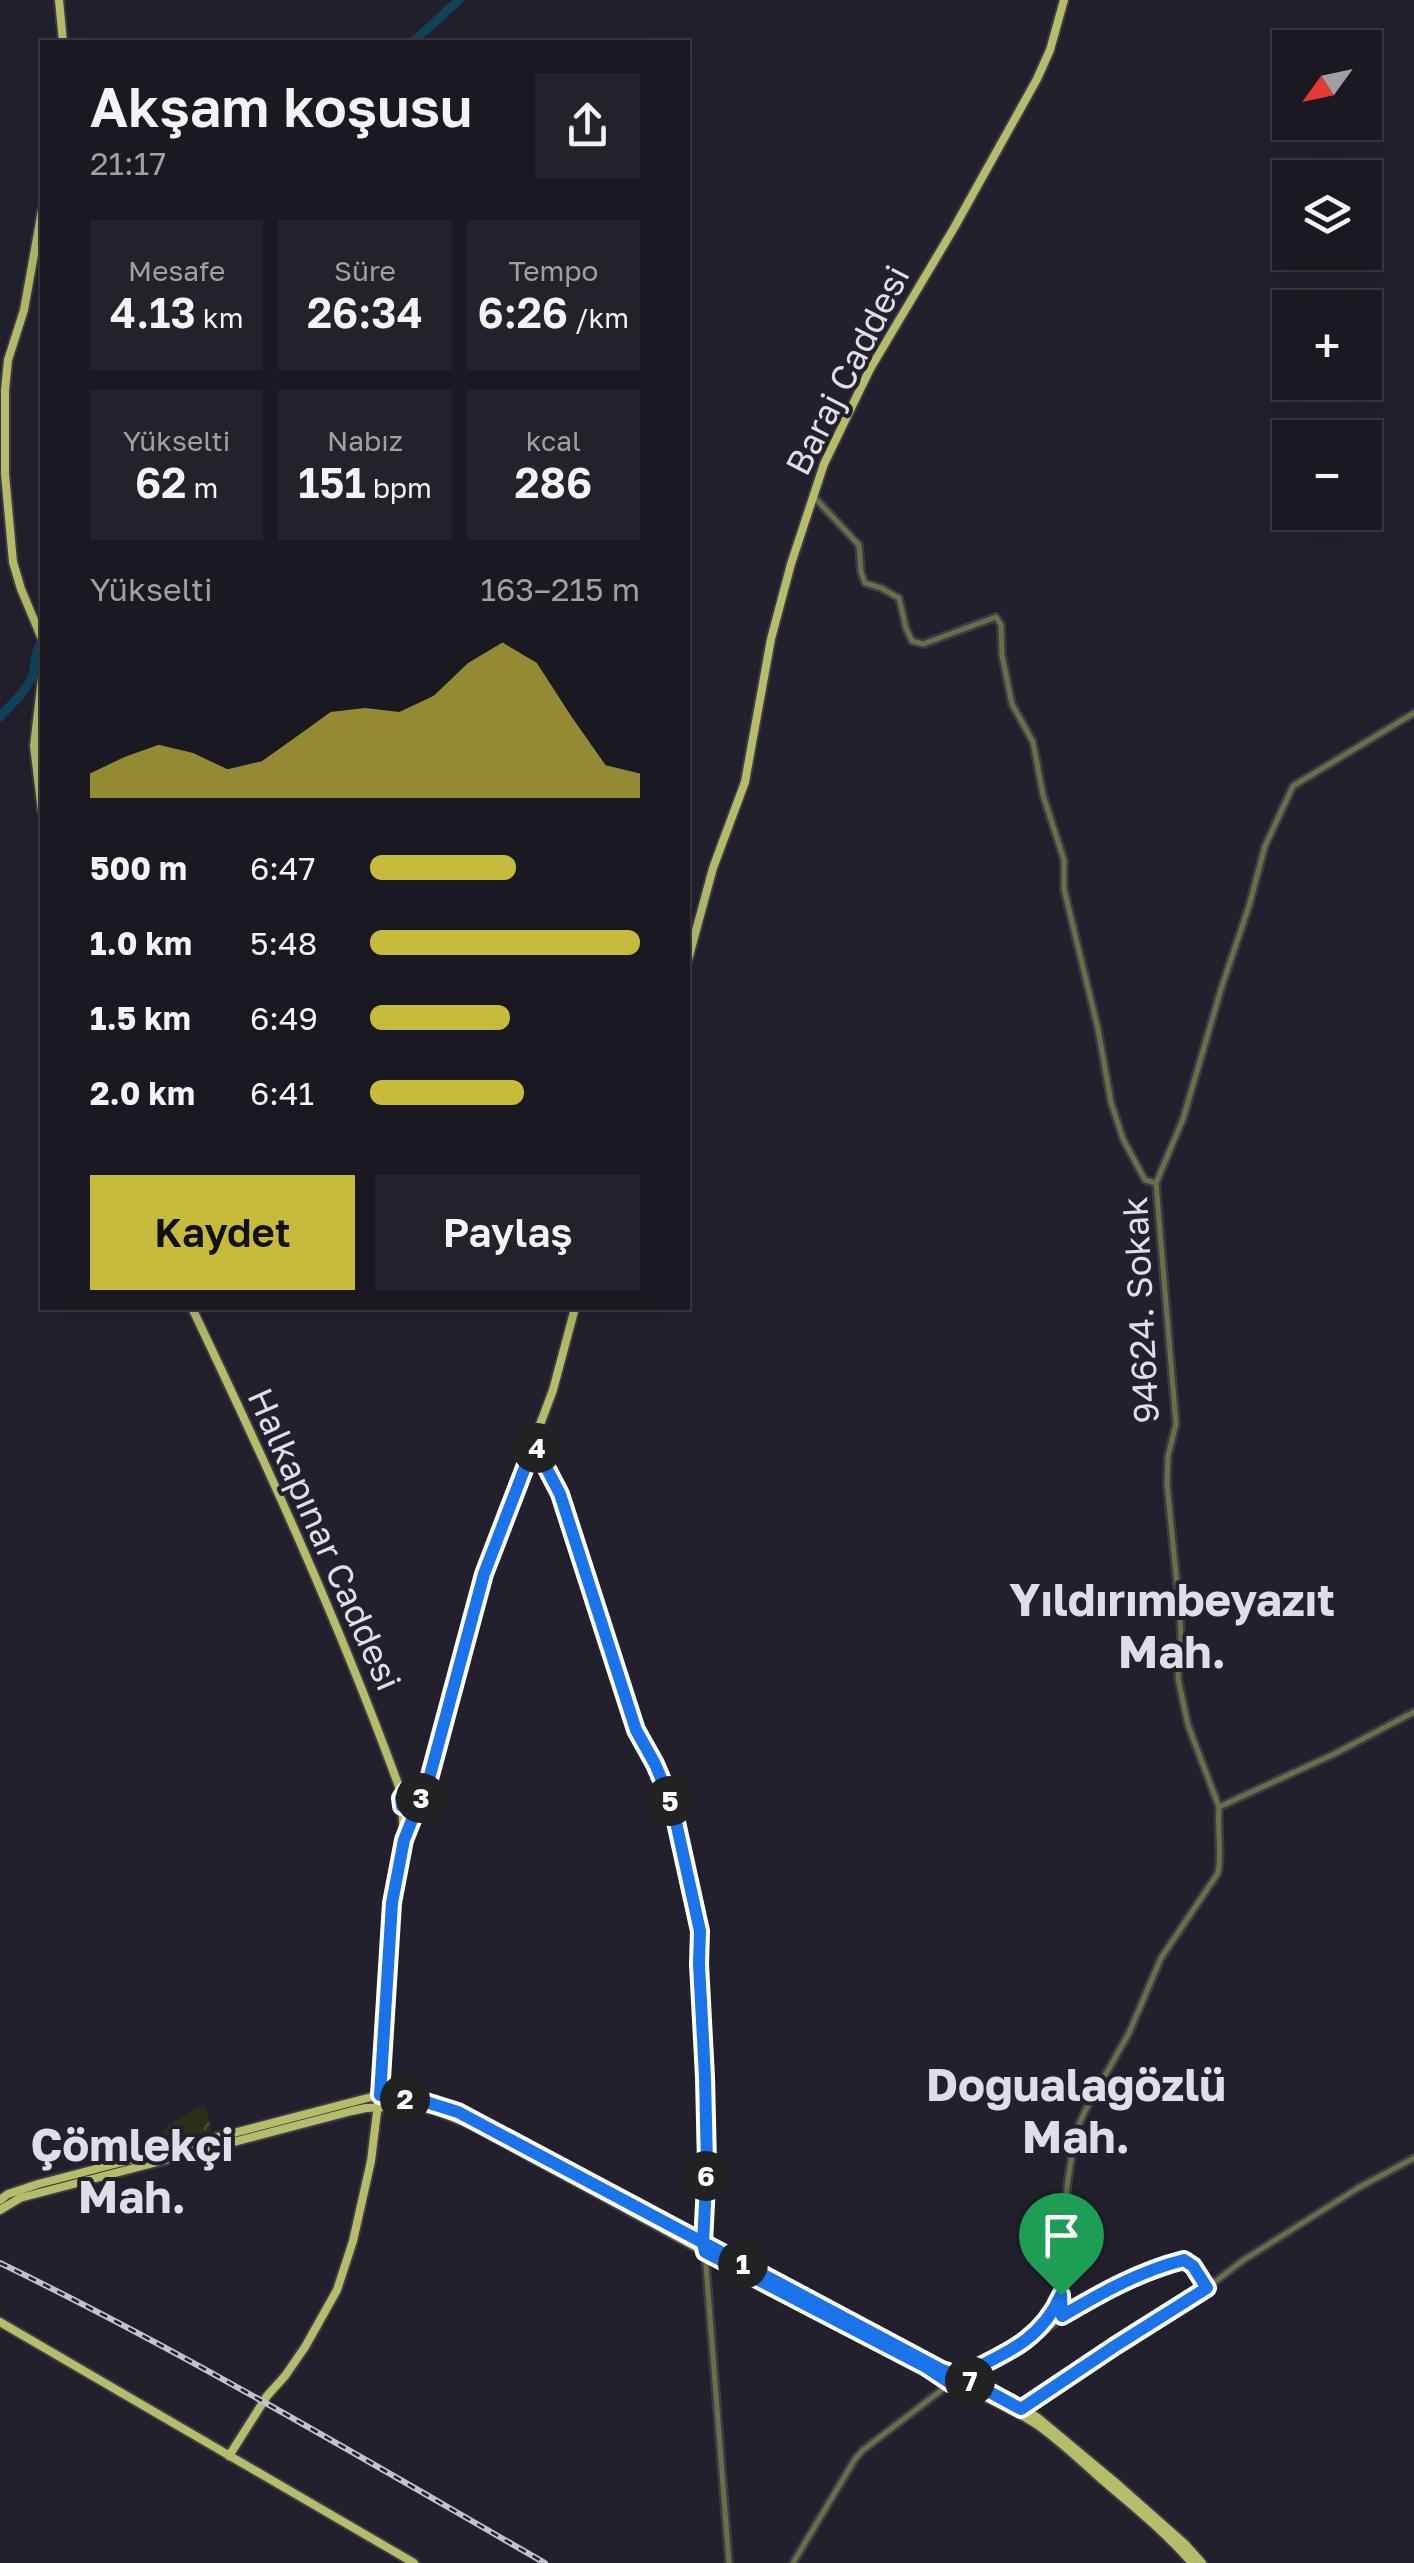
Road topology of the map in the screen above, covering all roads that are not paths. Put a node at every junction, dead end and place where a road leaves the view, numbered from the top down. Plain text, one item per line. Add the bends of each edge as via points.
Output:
1 (60, 0) edge
2 (1064, 0) edge
3 (63, 40) edge
4 (40, 221) edge
5 (814, 497) junction
6 (40, 633) edge
7 (40, 695) edge
8 (1414, 713) edge
9 (40, 795) edge
10 (690, 953) edge
11 (1156, 1183) junction
12 (193, 1310) edge
13 (574, 1310) edge
14 (534, 1444) junction
15 (1414, 1712) edge
16 (402, 1795) junction
17 (419, 1803) junction
18 (402, 1806) junction
19 (1219, 1807) junction
20 (404, 1840) junction
21 (380, 2095) junction
22 (378, 2108) junction
23 (1414, 2158) edge
24 (0, 2200) edge
25 (0, 2210) edge
26 (704, 2247) junction
27 (1207, 2288) junction
28 (1061, 2295) junction
29 (1053, 2313) junction
30 (1062, 2316) junction
31 (0, 2324) edge
32 (1030, 2340) junction
33 (960, 2376) junction
34 (950, 2383) junction
35 (1021, 2409) junction
36 (229, 2456) junction
37 (414, 2563) edge
38 (729, 2563) edge
39 (793, 2563) edge
40 (1192, 2563) edge
41 (1202, 2563) edge

1 - 3 main road
2 - 5 main road, Baraj Caddesi via 1044,63 870,369
4 - 6 main road via 8,360 5,474 13,562
5 - 10 main road, Baraj Caddesi via 771,639 745,782
5 - 11 street via 860,544 865,583 899,598 912,642 923,644 996,616 1001,624 1012,704 1034,742 1064,860 1064,889 1111,1102 1128,1150 1145,1180
7 - 9 main road via 34,746
8 - 11 street, 94624. Sokak via 1293,786 1265,846 1183,1119
11 - 19 street, 94624. Sokak via 1176,1424 1167,1484 1182,1640 1178,1678
12 - 16 main road, Halkapınar Caddesi via 304,1553
13 - 14 main road
14 - 17 main road via 484,1574
14 - 26 street via 560,1494 636,1730 672,1804 690,1879 700,1931
15 - 19 street
16 - 17 main road via 414,1791
16 - 18 main road
17 - 18 main road via 412,1810
17 - 20 main road
18 - 20 main road
19 - 28 street via 1218,1873 1161,1958 1076,2133
20 - 21 main road via 392,1903
21 - 22 main road
21 - 24 main road via 38,2184
21 - 26 main road via 458,2112
22 - 25 main road via 47,2190
22 - 26 main road via 435,2110 476,2127
22 - 36 main road via 371,2162 337,2290
23 - 27 street
26 - 33 main road
26 - 34 main road
26 - 38 street
27 - 30 street via 1184,2260 1126,2281
27 - 35 street
28 - 29 street
28 - 30 street
29 - 30 street
29 - 32 street
30 - 32 street
31 - 36 main road
32 - 33 street
33 - 34 street
33 - 35 main road
34 - 39 street via 859,2454
34 - 40 main road via 1037,2424
35 - 41 main road via 1064,2438
36 - 37 main road

